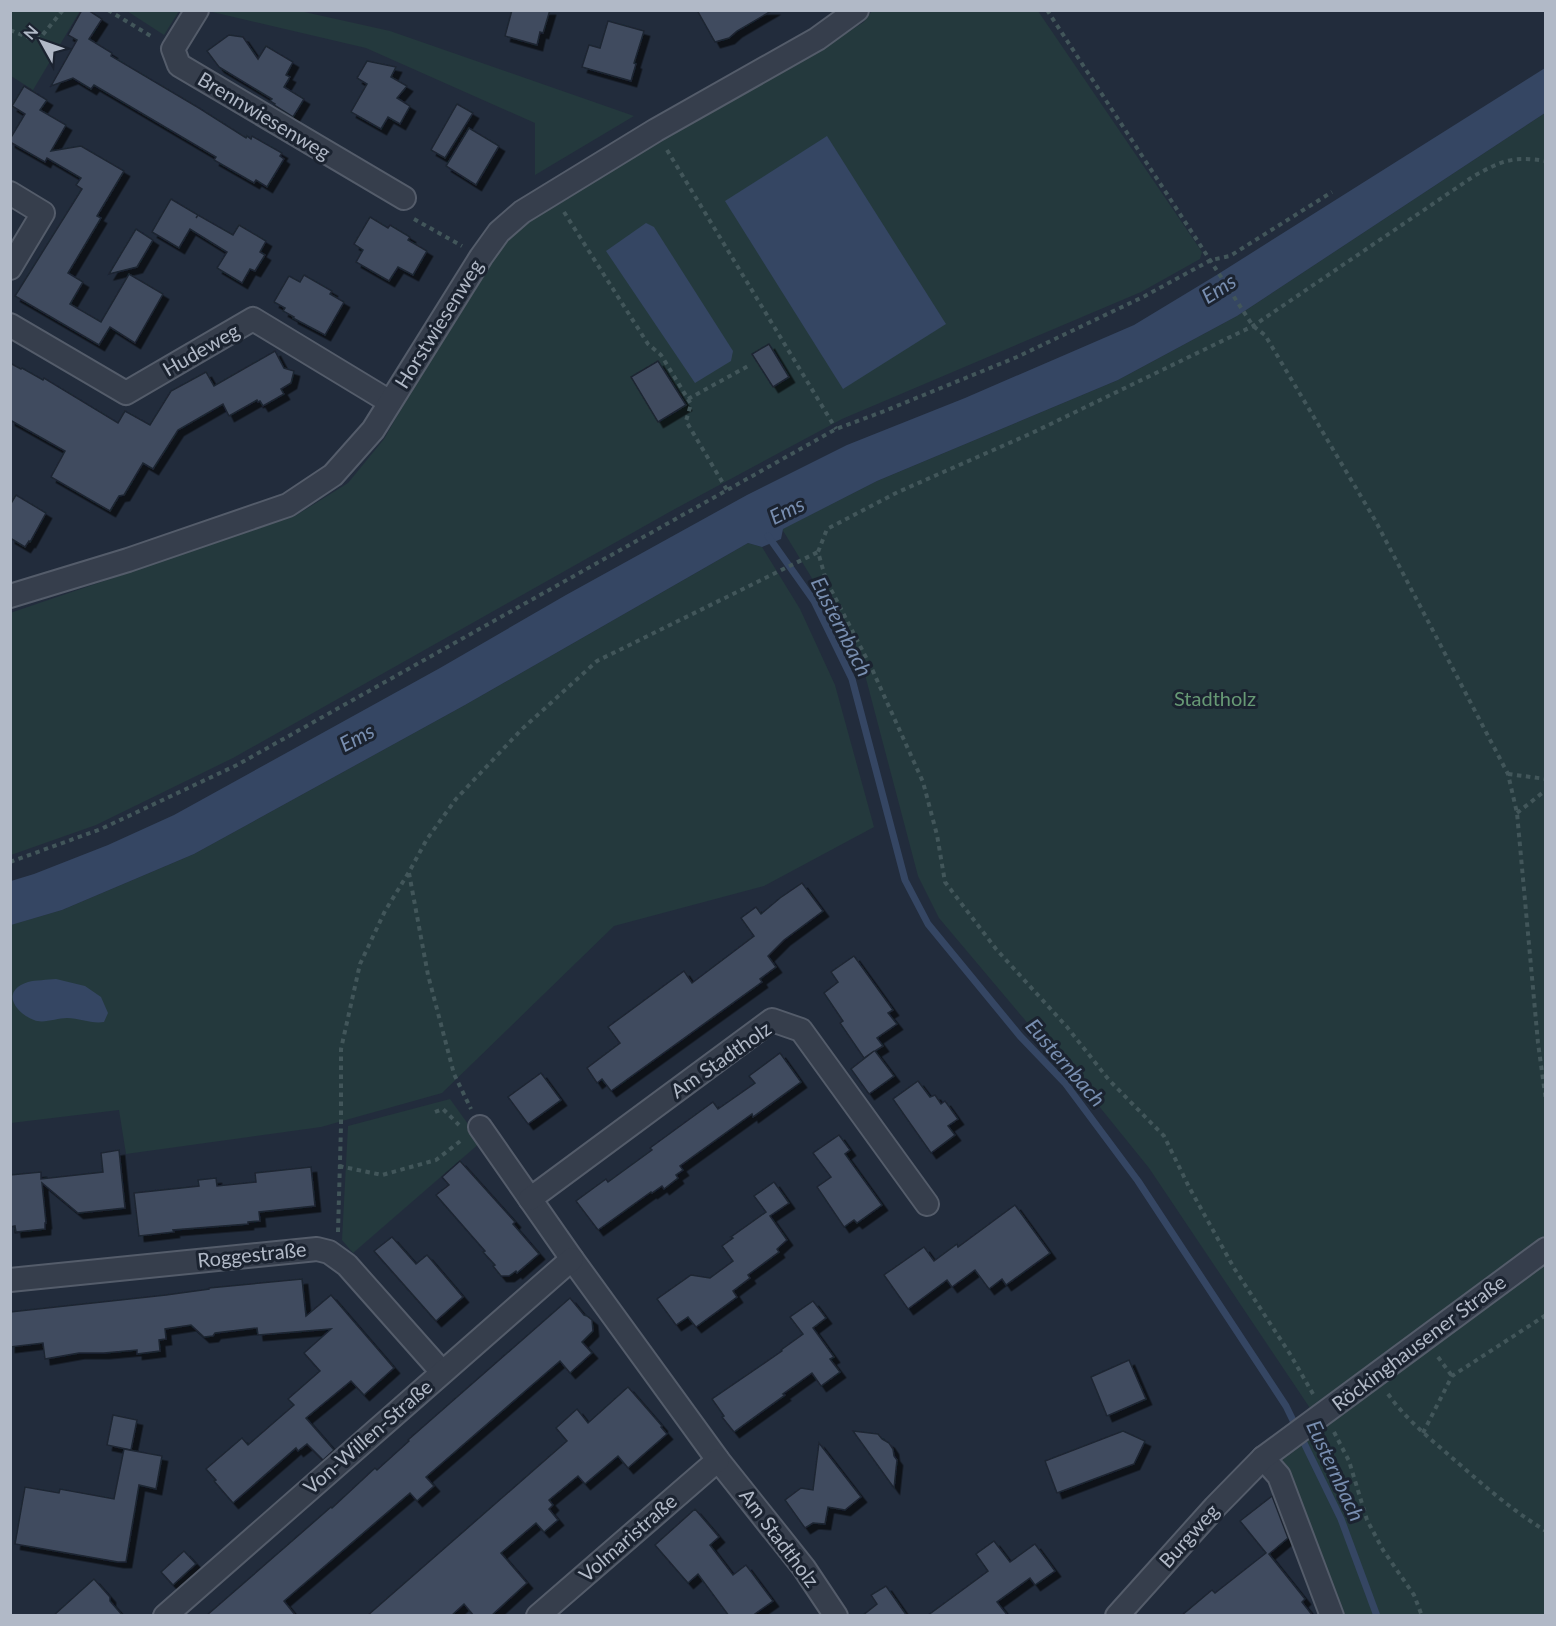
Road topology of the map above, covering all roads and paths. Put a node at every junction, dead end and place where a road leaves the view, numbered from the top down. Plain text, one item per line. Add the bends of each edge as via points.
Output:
1 (63, 10) edge
2 (108, 10) edge
3 (857, 10) edge
4 (1047, 10) edge
5 (196, 11) edge
6 (10, 30) edge
7 (173, 49) junction
8 (656, 130) junction
9 (1545, 161) edge
10 (1332, 192) dead end
11 (10, 193) edge
12 (552, 194) junction
13 (404, 198) joint
14 (481, 257) junction
15 (1211, 260) junction
16 (10, 268) edge
17 (10, 325) edge
18 (1253, 326) junction
19 (750, 365) dead end
20 (688, 399) junction
21 (390, 402) junction
22 (836, 429) junction
23 (727, 490) junction
24 (818, 552) junction
25 (10, 597) edge
26 (1508, 774) junction
27 (1545, 779) edge
28 (1545, 790) edge
29 (1517, 813) junction
30 (10, 862) edge
31 (409, 873) junction
32 (1545, 1101) edge
33 (435, 1112) dead end
34 (474, 1131) junction
35 (339, 1166) junction
36 (530, 1199) junction
37 (927, 1204) dead end
38 (1545, 1249) edge
39 (330, 1252) junction
40 (572, 1259) junction
41 (10, 1280) edge
42 (1545, 1315) edge
43 (442, 1372) junction
44 (1375, 1377) junction
45 (1320, 1417) junction
46 (1423, 1433) junction
47 (1263, 1458) junction
48 (718, 1460) junction
49 (1545, 1531) edge
50 (165, 1616) edge
51 (537, 1616) edge
52 (836, 1616) edge
53 (1117, 1616) edge
54 (1332, 1616) edge
55 (1422, 1616) edge

1 - 6 path via 40,38 28,38
2 - 7 path
3 - 8 street, Horstwiesenweg via 818,39
4 - 15 path
5 - 7 street
7 - 13 street, Brennwiesenweg via 178,66
8 - 12 street, Horstwiesenweg
8 - 22 path
9 - 18 path via 1500,162 1474,176
10 - 15 path via 1230,256
11 - 16 street via 43,213
12 - 14 street, Horstwiesenweg via 499,232
12 - 20 path
13 - 14 path via 406,214
14 - 21 street, Horstwiesenweg
15 - 18 path
15 - 22 path via 1017,357
17 - 21 street, Hudeweg via 126,393 253,319
18 - 24 path via 1032,433 897,492 826,529
18 - 26 path via 1265,335 1376,520
19 - 20 path
20 - 23 path via 691,404 686,421
21 - 25 street, Horstwiesenweg via 373,430 333,475 288,505
22 - 23 path
23 - 30 path via 237,765 101,829
24 - 31 path via 597,661 521,730 456,799 427,838
24 - 45 path via 826,580 923,782 945,882 996,949 1067,1027 1108,1080 1164,1136 1234,1268 1290,1354
26 - 27 path
26 - 29 path
28 - 29 path
29 - 32 path
31 - 34 path via 428,975 454,1074
31 - 35 path via 385,911 357,975 341,1049
33 - 34 path via 443,1109
34 - 35 path via 436,1160 382,1175
34 - 36 street, Am Stadtholz
35 - 39 path via 338,1233
36 - 37 street, Am Stadtholz via 772,1020 801,1030
36 - 40 street, Am Stadtholz
38 - 44 street, Röckinghausener Straße
39 - 41 street, Roggestraße via 317,1249
39 - 43 street, Roggestraße via 347,1265
40 - 43 street, Von-Willen-Straße
40 - 48 street, Am Stadtholz
42 - 46 path via 1452,1376
43 - 50 street, Von-Willen-Straße
44 - 45 street, Röckinghausener Straße
44 - 46 path
45 - 47 street, Röckinghausener Straße
45 - 55 path via 1349,1461 1367,1520 1413,1594
46 - 49 path via 1491,1492
47 - 53 street, Burgweg
47 - 54 street via 1279,1476
48 - 51 street, Volmaristraße
48 - 52 street, Am Stadtholz via 804,1568

